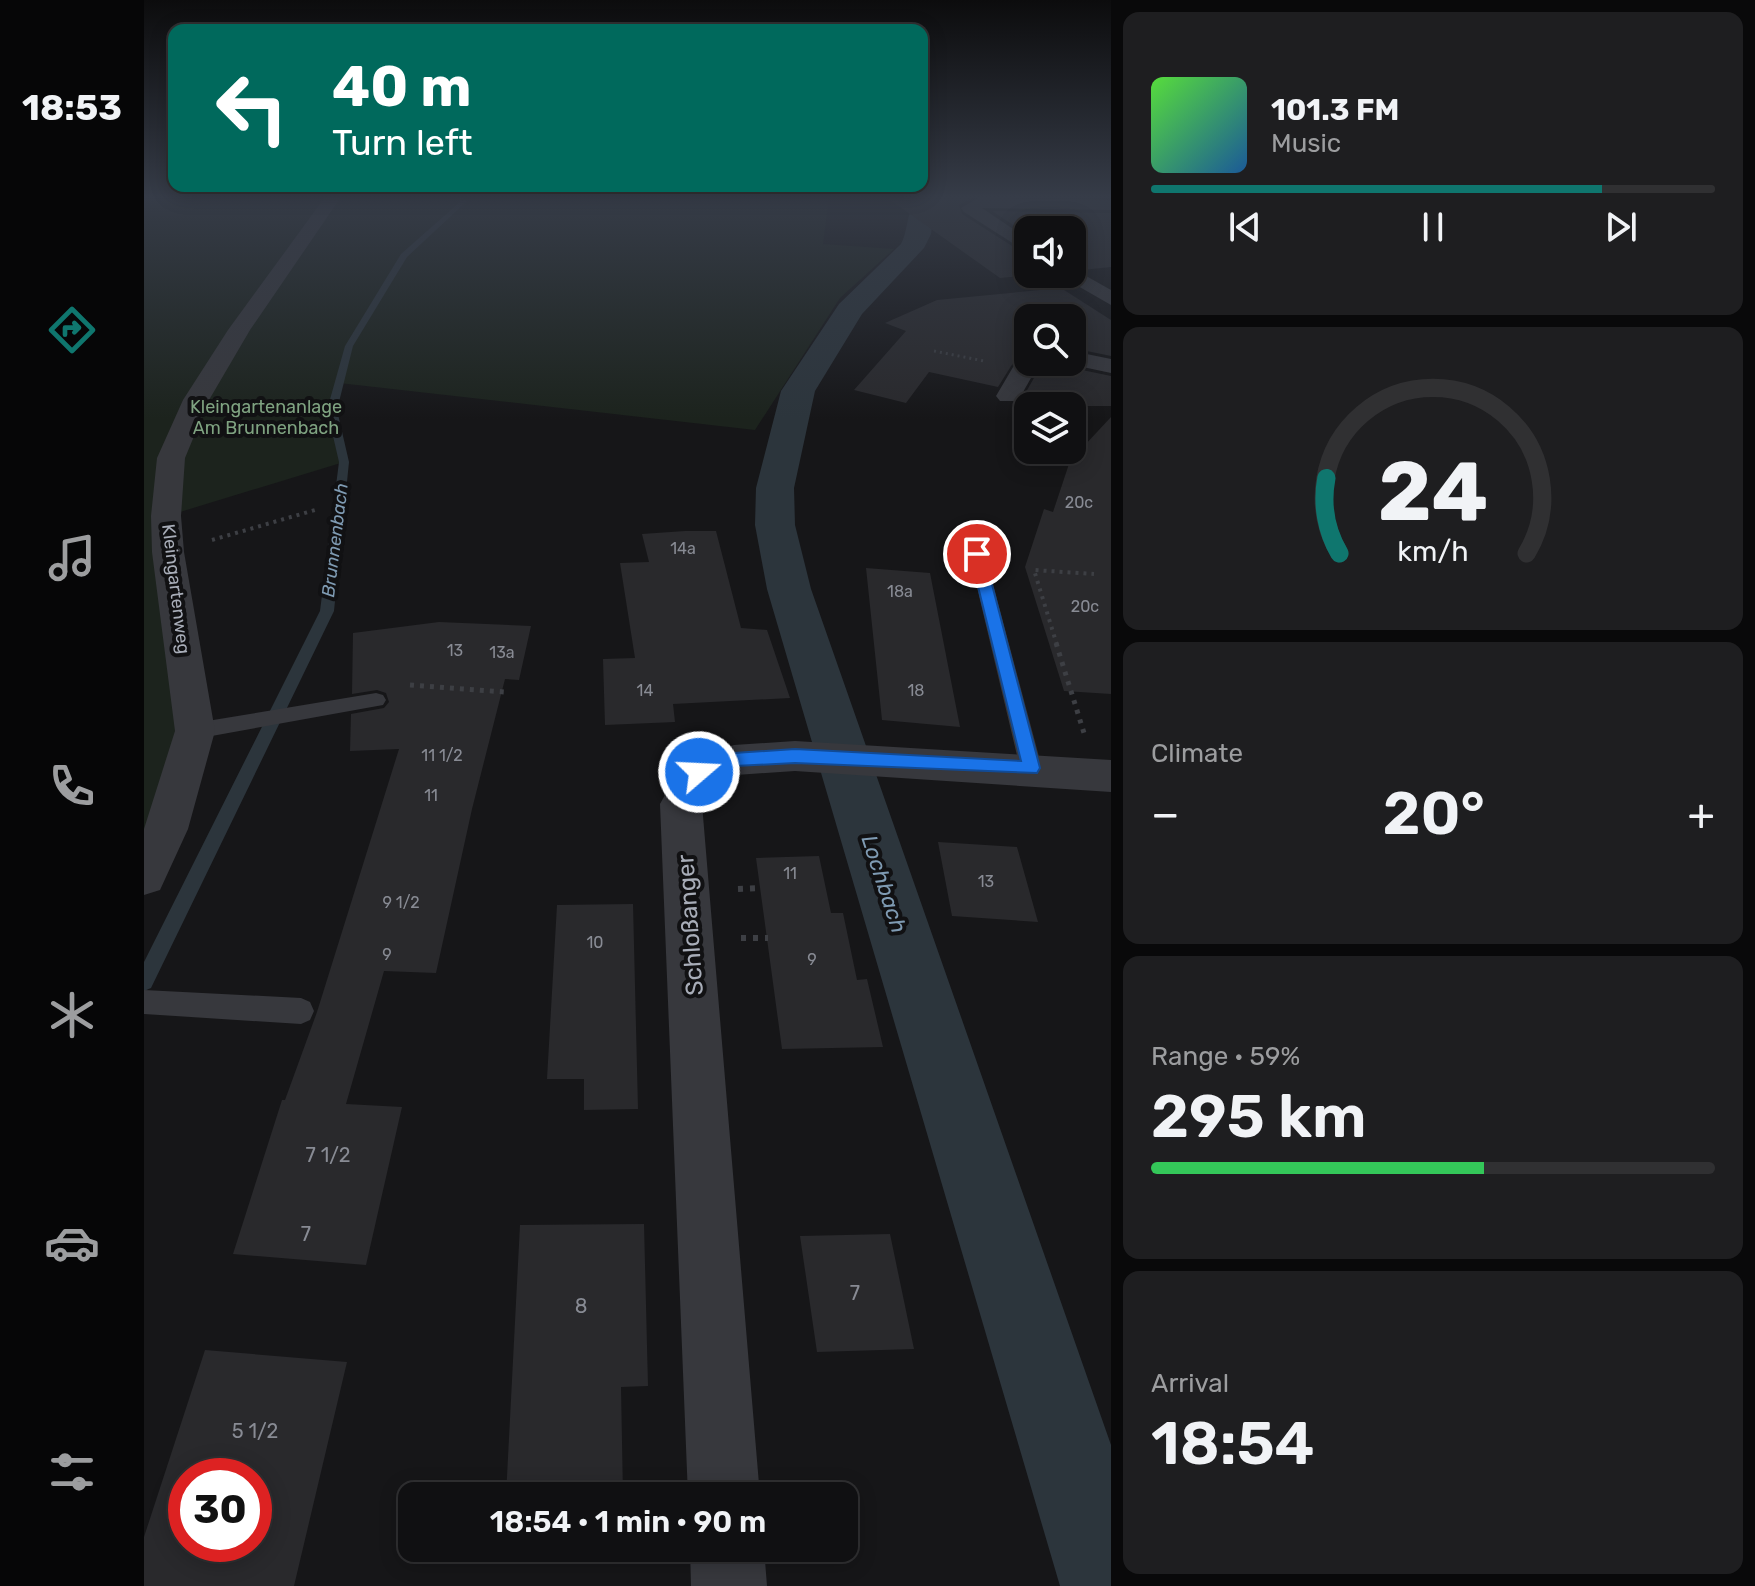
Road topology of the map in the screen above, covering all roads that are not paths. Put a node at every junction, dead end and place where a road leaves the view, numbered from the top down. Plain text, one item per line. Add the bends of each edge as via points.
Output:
1 (281, 271) edge
2 (1086, 283) edge
3 (1111, 299) edge
4 (1086, 361) edge
5 (1111, 366) edge
6 (1020, 376) edge
7 (1009, 396) dead end
8 (977, 554) dead end
9 (376, 700) dead end
10 (195, 731) junction
11 (1031, 768) junction
12 (1104, 775) edge
13 (144, 876) edge
14 (144, 1002) edge
15 (301, 1011) dead end
16 (723, 1482) edge
17 (728, 1562) edge
18 (729, 1586) edge

1 - 10 street, Kleingartenweg via 196,400 171,458 168,552
2 - 3 street
4 - 5 street
6 - 7 street
8 - 11 lane
9 - 10 lane
10 - 13 street, Kleingartenweg via 166,829
11 - 12 street, Schloßanger
11 - 16 street, Schloßanger via 795,756 734,760 699,772 681,804
14 - 15 lane
17 - 18 street

